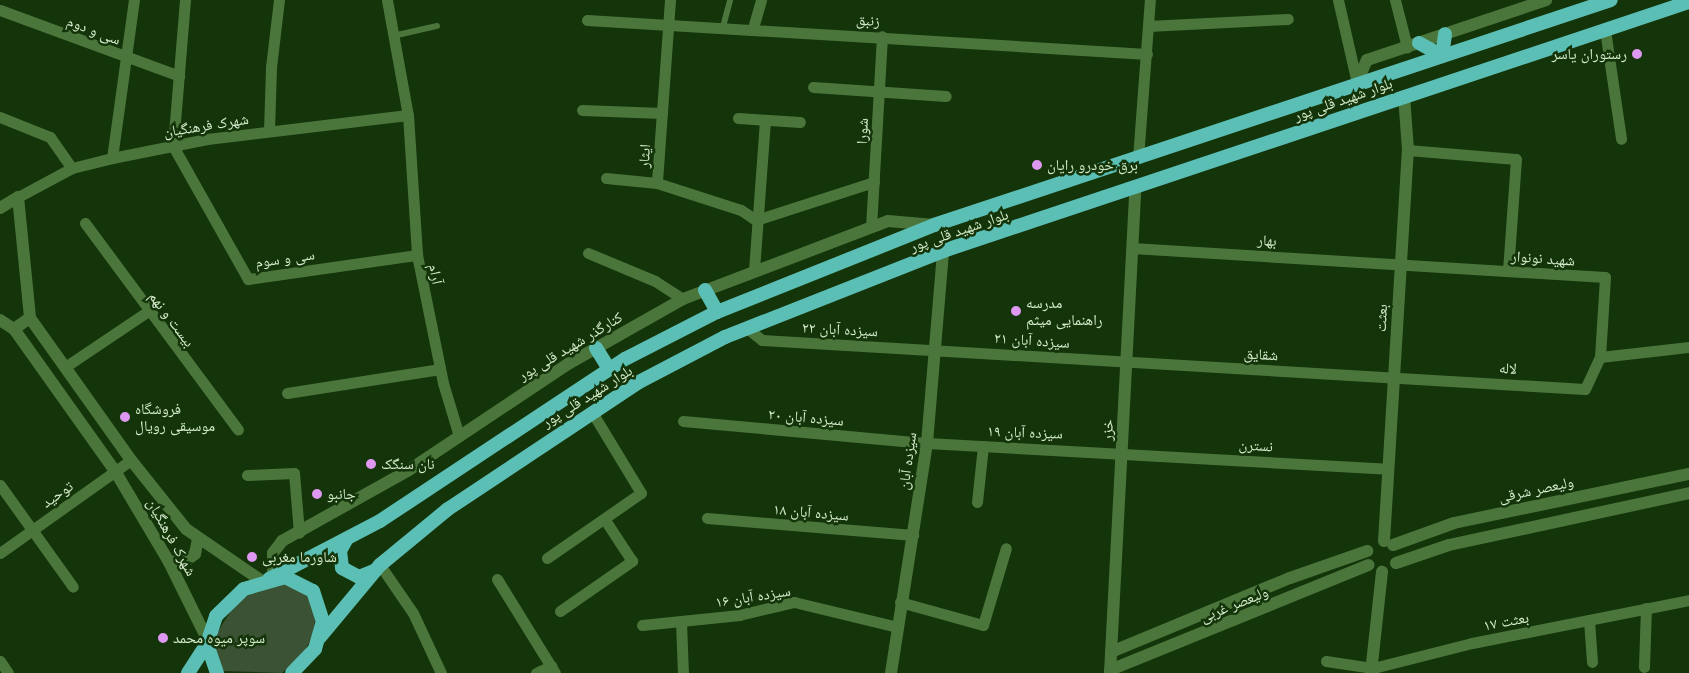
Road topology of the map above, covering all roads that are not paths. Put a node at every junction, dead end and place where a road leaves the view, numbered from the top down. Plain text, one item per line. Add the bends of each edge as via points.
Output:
1 (134, 0) edge
2 (185, 0) edge
3 (279, 0) edge
4 (387, 0) edge
5 (670, 0) edge
6 (730, 0) edge
7 (761, 0) edge
8 (1150, 0) edge
9 (1338, 0) edge
10 (1394, 0) edge
11 (1546, 0) edge
12 (1611, 0) edge
13 (1689, 2) edge
14 (0, 10) edge
15 (1288, 19) dead end
16 (588, 20) dead end
17 (669, 25) junction
18 (437, 26) dead end
19 (1148, 26) junction
20 (723, 27) junction
21 (753, 28) junction
22 (1605, 30) junction
23 (1445, 34) junction
24 (393, 36) junction
25 (882, 36) junction
26 (1413, 45) junction
27 (1147, 54) junction
28 (1442, 56) junction
29 (125, 58) junction
30 (179, 76) junction
31 (1357, 83) junction
32 (813, 87) dead end
33 (879, 92) junction
34 (946, 96) dead end
35 (1404, 96) junction
36 (582, 110) dead end
37 (662, 113) junction
38 (408, 115) junction
39 (0, 117) edge
40 (738, 118) dead end
41 (765, 120) junction
42 (800, 122) dead end
43 (269, 131) junction
44 (1621, 139) dead end
45 (173, 146) junction
46 (1408, 150) junction
47 (112, 158) junction
48 (1138, 158) junction
49 (72, 168) junction
50 (606, 178) dead end
51 (874, 182) junction
52 (657, 183) junction
53 (1135, 189) junction
54 (18, 197) junction
55 (0, 208) edge
56 (756, 220) junction
57 (85, 223) dead end
58 (934, 225) junction
59 (871, 227) junction
60 (1132, 248) junction
61 (943, 251) junction
62 (588, 253) dead end
63 (417, 255) junction
64 (1400, 262) junction
65 (754, 270) junction
66 (1508, 271) junction
67 (705, 290) junction
68 (683, 299) junction
69 (148, 312) junction
70 (717, 312) junction
71 (30, 318) junction
72 (0, 320) edge
73 (747, 328) junction
74 (14, 329) junction
75 (1689, 347) edge
76 (596, 348) junction
77 (936, 348) junction
78 (1600, 358) junction
79 (1127, 362) junction
80 (65, 367) junction
81 (440, 369) junction
82 (609, 369) junction
83 (1394, 375) junction
84 (287, 393) dead end
85 (592, 412) junction
86 (683, 421) dead end
87 (238, 430) dead end
88 (459, 436) junction
89 (927, 443) junction
90 (983, 446) junction
91 (1122, 451) junction
92 (132, 460) junction
93 (1387, 469) junction
94 (115, 472) junction
95 (247, 474) dead end
96 (1689, 474) edge
97 (0, 485) edge
98 (1592, 493) junction
99 (1689, 493) edge
100 (977, 502) dead end
101 (1596, 513) junction
102 (707, 518) dead end
103 (605, 520) junction
104 (32, 530) junction
105 (299, 533) junction
106 (913, 535) junction
107 (198, 539) junction
108 (346, 540) junction
109 (1388, 543) junction
110 (1006, 548) dead end
111 (1368, 551) junction
112 (0, 553) edge
113 (547, 558) dead end
114 (169, 562) junction
115 (1396, 563) junction
116 (1369, 566) junction
117 (379, 567) junction
118 (1382, 572) junction
119 (268, 579) junction
120 (497, 579) dead end
121 (74, 587) dead end
122 (1235, 600) junction
123 (1689, 600) edge
124 (900, 602) junction
125 (1646, 608) junction
126 (560, 611) dead end
127 (1243, 617) junction
128 (1589, 620) junction
129 (681, 622) junction
130 (642, 625) dead end
131 (897, 627) junction
132 (320, 636) junction
133 (207, 642) junction
134 (1111, 652) junction
135 (1326, 660) dead end
136 (0, 661) edge
137 (1592, 662) dead end
138 (1644, 667) dead end
139 (553, 669) edge
140 (1372, 670) edge
141 (1110, 671) edge
142 (8, 673) edge
143 (188, 673) edge
144 (217, 673) edge
145 (292, 673) edge
146 (441, 673) edge
147 (536, 673) edge
148 (683, 673) edge
149 (891, 673) edge

1 - 29 street
2 - 30 street
3 - 43 street via 271,68
4 - 24 street, آرام
5 - 17 street, ایثار
6 - 20 lane
7 - 21 street
8 - 19 street
9 - 31 street
10 - 26 street
11 - 23 street
12 - 28 highway, بلوار شهید قلی پور
13 - 22 highway, بلوار شهید قلی پور
14 - 29 street, سی و دوم
15 - 19 street
16 - 17 street, زنبق
17 - 20 street, زنبق
17 - 37 street, ایثار
18 - 24 lane
19 - 27 street
20 - 21 street, زنبق
21 - 25 street, زنبق
22 - 35 highway, بلوار شهید قلی پور
22 - 44 street
23 - 26 street
23 - 28 highway
24 - 38 street, آرام
25 - 27 street, زنبق
25 - 33 street, شورا
26 - 28 highway
26 - 31 street via 1367,60
27 - 48 street
28 - 31 highway, بلوار شهید قلی پور
29 - 30 street, سی و دوم
29 - 47 street
30 - 45 street
31 - 48 highway, بلوار شهید قلی پور
32 - 33 street
33 - 34 street
33 - 51 street, شورا
35 - 46 street, بعثت
35 - 53 highway, بلوار شهید قلی پور
36 - 37 street
37 - 52 street, ایثار
38 - 43 street, شهرک فرهنگیان
38 - 63 street, آرام
39 - 49 street via 50,137
40 - 41 street
41 - 42 street
41 - 56 street
43 - 45 street, شهرک فرهنگیان
45 - 47 street, شهرک فرهنگیان
45 - 63 street, سی و سوم via 248,278
46 - 64 street, بعثت
46 - 66 street via 1516,159
47 - 49 street, شهرک فرهنگیان
48 - 58 highway, بلوار شهید قلی پور
49 - 54 street, شهرک فرهنگیان
50 - 52 street
51 - 56 street
51 - 59 street, شورا
52 - 56 street, ایثار via 741,210
53 - 60 street, خزر
53 - 61 highway, بلوار شهید قلی پور
54 - 55 street
54 - 71 street
56 - 65 street
57 - 69 street, بیست و نهم
58 - 59 street, کنارگذر شهید قلی پور via 888,221
58 - 70 highway, بلوار شهید قلی پور
59 - 65 street, کنارگذر شهید قلی پور
60 - 64 street, بهار
60 - 79 street, خزر
61 - 73 highway, بلوار شهید قلی پور
61 - 77 street, سیزده آبان
62 - 68 street via 655,281
63 - 81 street, آرام
64 - 66 street, شهید نونوار
64 - 83 street, بعثت
65 - 67 street, کنارگذر شهید قلی پور
66 - 78 street, شهید نونوار via 1604,277
67 - 68 street, کنارگذر شهید قلی پور
67 - 70 highway
68 - 76 street, کنارگذر شهید قلی پور
69 - 80 street
69 - 87 street, بیست و نهم
70 - 82 highway, بلوار شهید قلی پور
71 - 74 street
71 - 80 street, شهرک فرهنگیان
72 - 74 street
73 - 77 street, سیزده آبان ۲۲ via 762,340
73 - 85 highway, بلوار شهید قلی پور via 638,382
74 - 94 street, شهرک فرهنگیان
75 - 78 street
76 - 82 highway
76 - 88 street, کنارگذر شهید قلی پور
77 - 79 street, سیزده آبان ۲۱
77 - 89 street, سیزده آبان
78 - 83 street, لاله via 1585,389
79 - 83 street, شقایق
79 - 91 street, خزر
80 - 92 street, شهرک فرهنگیان
81 - 84 street
81 - 88 street, آرام
82 - 108 highway, بلوار شهید قلی پور via 380,521
83 - 93 street, بعثت
85 - 103 street via 641,493
85 - 117 highway, بلوار شهید قلی پور via 448,508
86 - 89 street, سیزده آبان ۲۰
88 - 105 street, کنارگذر شهید قلی پور via 409,470
89 - 90 street, سیزده آبان ۱۹
89 - 106 street, سیزده آبان
90 - 91 street, سیزده آبان ۱۹
90 - 100 street
91 - 93 street, نسترن
91 - 134 street, خزر
92 - 94 street, توحید
92 - 107 street, شهرک فرهنگیان
93 - 109 street, بعثت
94 - 104 street, توحید
94 - 114 street, شهرک فرهنگیان
95 - 105 street via 294,473
96 - 98 street, ولیعصر شرقی
97 - 104 street
98 - 101 street
98 - 109 street, ولیعصر شرقی via 1454,523
99 - 101 street
101 - 115 street via 1449,545
102 - 106 street, سیزده آبان ۱۸
103 - 113 street
103 - 126 street via 632,561
104 - 112 street, توحید
104 - 121 street
105 - 119 street, کنارگذر شهید قلی پور via 276,547
106 - 124 street, سیزده آبان
107 - 114 street via 194,554 187,560
107 - 119 street, شهرک فرهنگیان
108 - 117 highway via 340,551 342,568 359,577
108 - 119 highway, بلوار شهید قلی پور
109 - 111 street, ولیعصر شرقی
109 - 115 street, بعثت
110 - 124 street via 983,625
111 - 116 street
111 - 122 street, ولیعصر غربی
114 - 133 street, شهرک فرهنگیان
115 - 118 street
116 - 118 street
116 - 127 street, ولیعصر غربی
117 - 132 highway, بلوار شهید قلی پور
117 - 146 street via 413,613
118 - 140 street
119 - 132 highway via 285,577 313,591 321,606
119 - 133 highway, بلوار شهید قلی پور via 233,596 216,616
120 - 139 street
122 - 127 street
122 - 134 street, ولیعصر غربی
123 - 125 street, بعثت ۱۷
124 - 131 street, سیزده آبان
125 - 128 street, بعثت ۱۷
125 - 138 street
127 - 141 street, ولیعصر غربی
128 - 137 street
128 - 140 street, بعثت ۱۷
129 - 130 street, سیزده آبان ۱۶
129 - 131 street, سیزده آبان ۱۶ via 739,615 794,602
129 - 148 street
131 - 149 street, سیزده آبان
132 - 145 highway, بلوار شهید قلی پور via 314,649
133 - 143 highway, بلوار شهید قلی پور
133 - 144 highway
134 - 141 street, خزر
135 - 140 street
136 - 142 street
139 - 147 street

